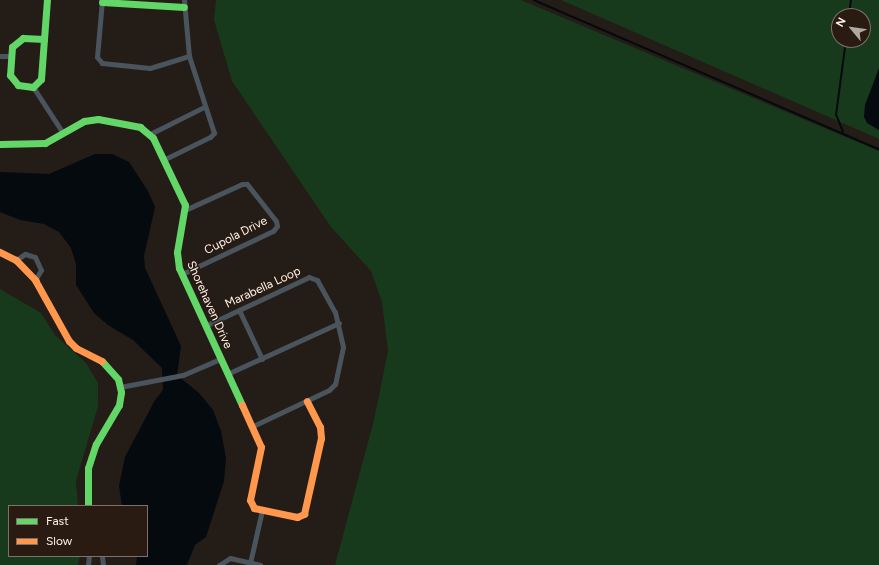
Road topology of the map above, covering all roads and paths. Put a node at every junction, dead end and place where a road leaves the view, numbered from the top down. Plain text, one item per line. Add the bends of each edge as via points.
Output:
1 (47, 0) edge
2 (102, 1) edge
3 (155, 3) edge
4 (184, 4) edge
5 (44, 39) junction
6 (0, 56) edge
7 (10, 56) junction
8 (189, 56) junction
9 (33, 87) junction
10 (204, 107) junction
11 (63, 133) junction
12 (150, 134) junction
13 (0, 144) edge
14 (163, 160) junction
15 (185, 210) junction
16 (0, 252) edge
17 (16, 260) junction
18 (182, 274) junction
19 (35, 280) junction
20 (239, 310) junction
21 (339, 323) junction
22 (205, 326) junction
23 (262, 358) junction
24 (220, 359) junction
25 (227, 374) junction
26 (120, 386) junction
27 (307, 401) junction
28 (251, 427) junction
29 (88, 505) edge
30 (262, 510) junction
31 (250, 563) junction
32 (219, 565) edge
33 (260, 565) edge

1 - 5 street
2 - 3 street
2 - 8 street via 97,57 102,63 150,68
3 - 4 street
4 - 8 street
5 - 7 street via 20,39 12,47
5 - 9 street via 41,75
6 - 7 street
7 - 9 street via 10,75 14,82 22,88
8 - 10 street
9 - 11 street
10 - 12 street
10 - 14 street via 214,129 213,135
11 - 12 street via 84,122 101,119 140,127
11 - 13 street via 39,144
12 - 14 street
14 - 15 street
15 - 18 street, Shorehaven Drive via 177,252
15 - 18 street, Cupola Drive via 247,184 276,221 277,226 274,231
16 - 17 street
17 - 19 street
17 - 19 street via 25,254 35,257 41,270
18 - 22 street, Shorehaven Drive
19 - 26 street via 69,341 76,348 106,363 115,373
20 - 21 street, Marabella Loop via 312,277 326,294
20 - 22 street, Marabella Loop
20 - 23 street
21 - 23 street
21 - 27 street, Marabella Loop via 343,347 337,380 329,390
22 - 24 street, Shorehaven Drive
23 - 25 street
24 - 25 street, Shorehaven Drive
24 - 26 street via 183,375
25 - 28 street, Shorehaven Drive
26 - 29 street via 119,405 100,435 91,457 87,479
27 - 28 street, Marabella Loop
27 - 30 street via 320,428 321,438 305,512 297,517
28 - 30 street, Shorehaven Drive via 261,451 250,502 254,508
30 - 31 street
31 - 32 street via 230,558
31 - 33 street

